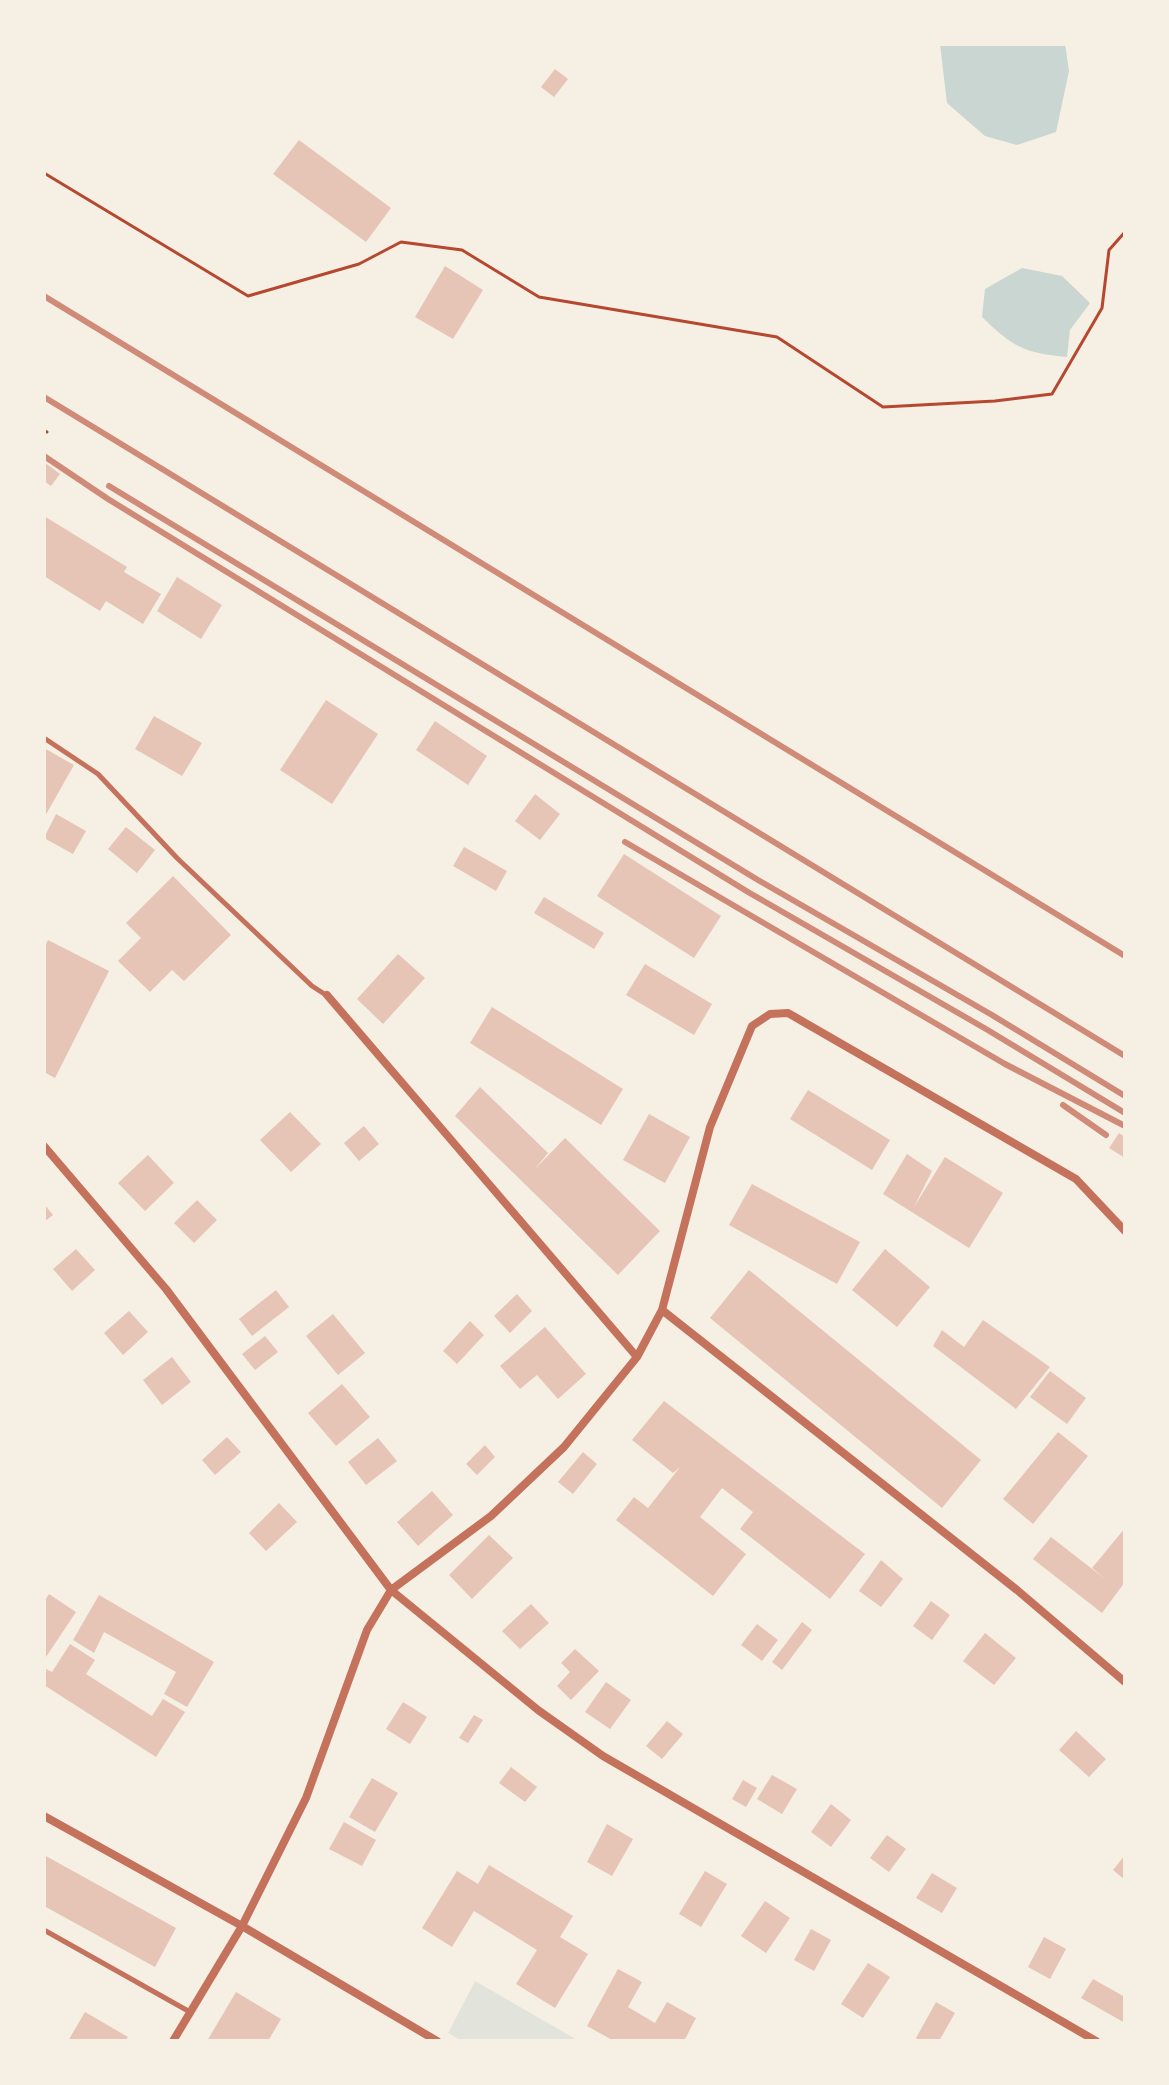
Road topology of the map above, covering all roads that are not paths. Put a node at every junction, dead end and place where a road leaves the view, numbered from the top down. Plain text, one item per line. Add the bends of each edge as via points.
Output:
1 (44, 738) edge
2 (327, 995) joint
3 (44, 1146) edge
4 (1125, 1231) edge
5 (662, 1310) junction
6 (637, 1357) junction
7 (391, 1590) junction
8 (1125, 1682) edge
9 (44, 1816) edge
10 (242, 1926) junction
11 (44, 1930) edge
12 (190, 2012) junction
13 (173, 2041) edge
14 (437, 2041) edge
15 (1096, 2041) edge

1 - 2 lane via 98,774 177,858
2 - 6 street
3 - 7 street via 166,1289
4 - 5 street via 1076,1179 788,1013 770,1014 752,1026 710,1127
5 - 6 street
5 - 8 street via 1017,1590
6 - 7 street via 564,1447 501,1506
7 - 10 street via 367,1630 306,1798
7 - 15 street via 603,1756
9 - 10 street
10 - 12 street
10 - 14 street
11 - 12 lane
12 - 13 street

